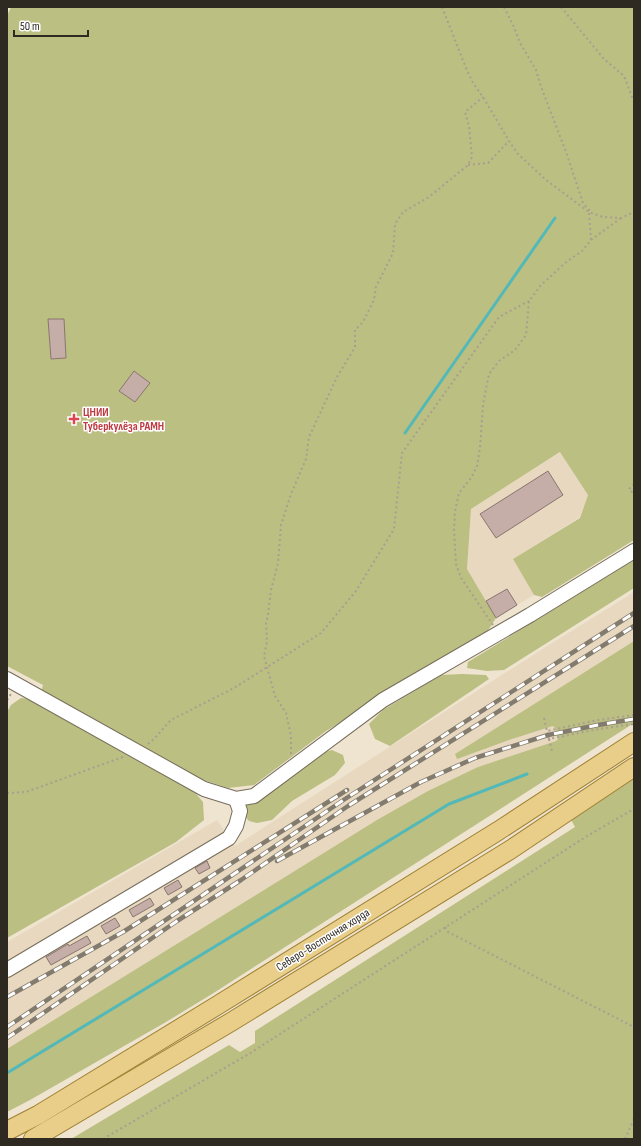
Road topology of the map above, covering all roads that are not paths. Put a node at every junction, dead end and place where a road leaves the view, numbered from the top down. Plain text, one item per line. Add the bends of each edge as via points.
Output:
1 (634, 551) edge
2 (7, 679) edge
3 (634, 742) edge
4 (634, 767) edge
5 (236, 799) junction
6 (9, 972) edge
7 (7, 1131) edge
8 (33, 1139) edge

1 - 5 street via 383,700 254,796
2 - 5 street via 204,789
3 - 7 main road, Северо-Восточная хорда via 498,831 225,1001 38,1115
4 - 8 main road, Северо-Восточная хорда via 510,850 231,1022
5 - 6 street via 240,811 229,838

